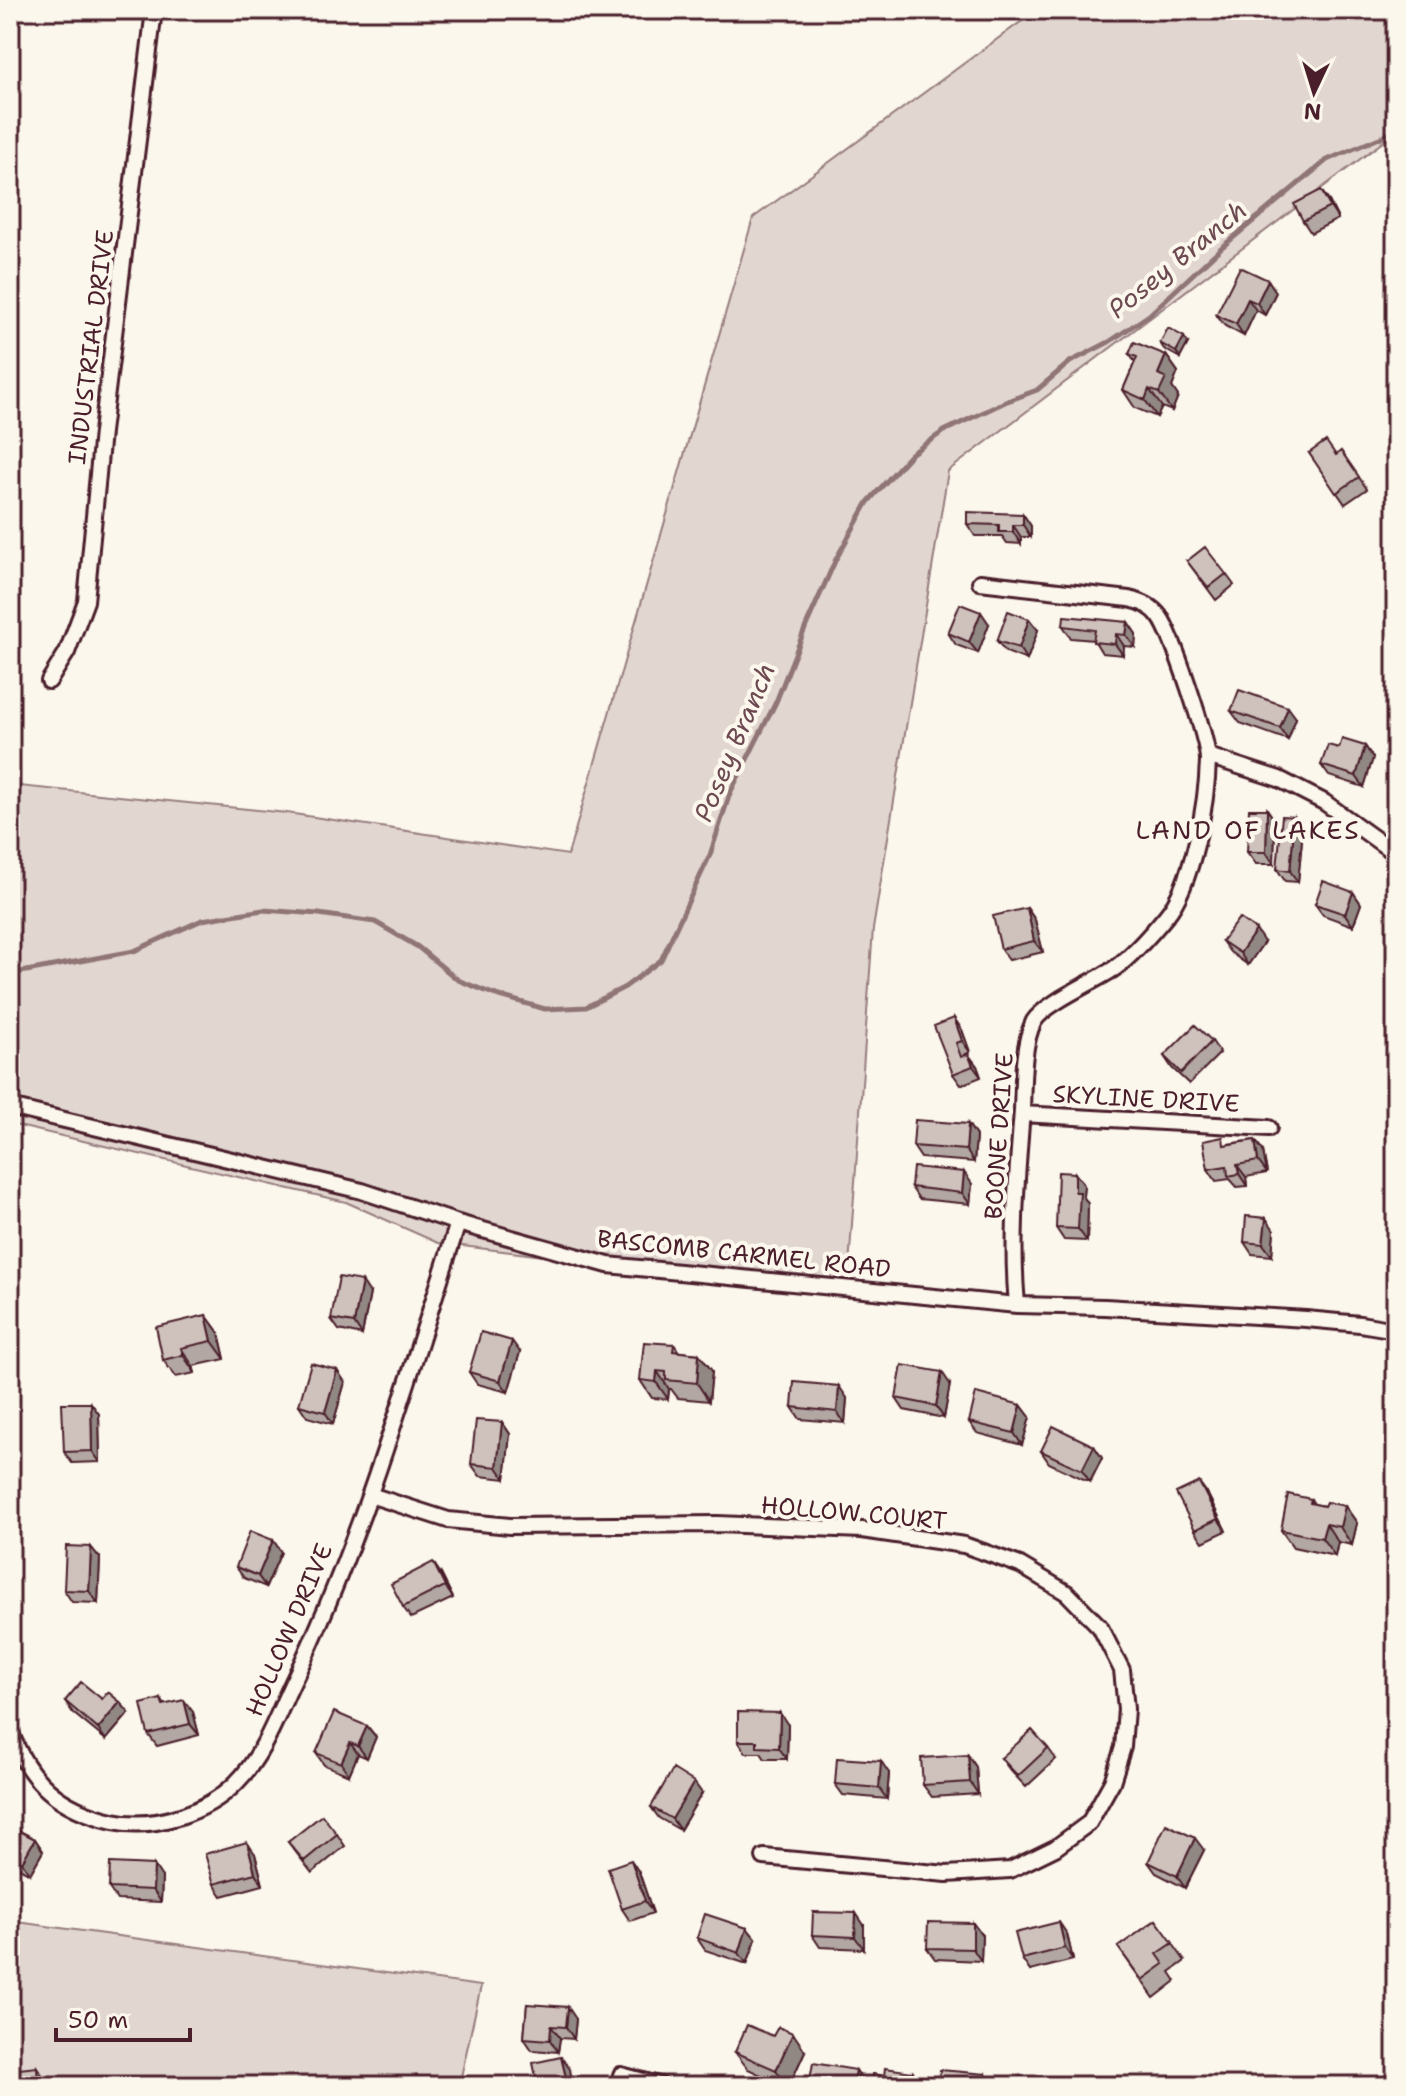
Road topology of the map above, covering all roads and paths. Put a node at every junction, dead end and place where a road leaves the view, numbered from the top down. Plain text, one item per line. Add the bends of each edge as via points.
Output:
1 (154, 10) edge
2 (980, 582) dead end
3 (49, 681) dead end
4 (1208, 756) junction
5 (1396, 854) edge
6 (10, 1107) edge
7 (1022, 1114) junction
8 (1269, 1128) dead end
9 (458, 1223) junction
10 (1017, 1305) junction
11 (1396, 1330) edge
12 (370, 1495) junction
13 (10, 1730) edge
14 (764, 1857) dead end
15 (621, 2075) dead end
16 (662, 2086) edge

1 - 3 street, INDUSTRIAL DRIVE via 86,601 67,652
2 - 4 street via 1129,599 1151,608 1173,639
4 - 5 street via 1279,779 1324,802
4 - 7 street, BOONE DRIVE via 1190,870 1178,899 1117,966 1035,1020 1026,1053
6 - 9 street, BASCOMB CARMEL ROAD via 362,1191
7 - 8 street, SKYLINE DRIVE
7 - 10 street, BOONE DRIVE via 1014,1222
9 - 10 street, BASCOMB CARMEL ROAD via 608,1265
9 - 12 street, HOLLOW DRIVE
10 - 11 street, BASCOMB CARMEL ROAD via 1306,1319
12 - 13 street, HOLLOW DRIVE via 315,1637 255,1761 234,1786 201,1809 166,1820 125,1823 85,1815 53,1795 27,1768
12 - 14 street, HOLLOW COURT via 448,1520 510,1526 717,1524 862,1530 964,1545 1020,1565 1067,1593 1100,1627 1122,1670 1123,1747 1112,1782 1089,1823 1055,1848 1010,1870 947,1874
15 - 16 street

